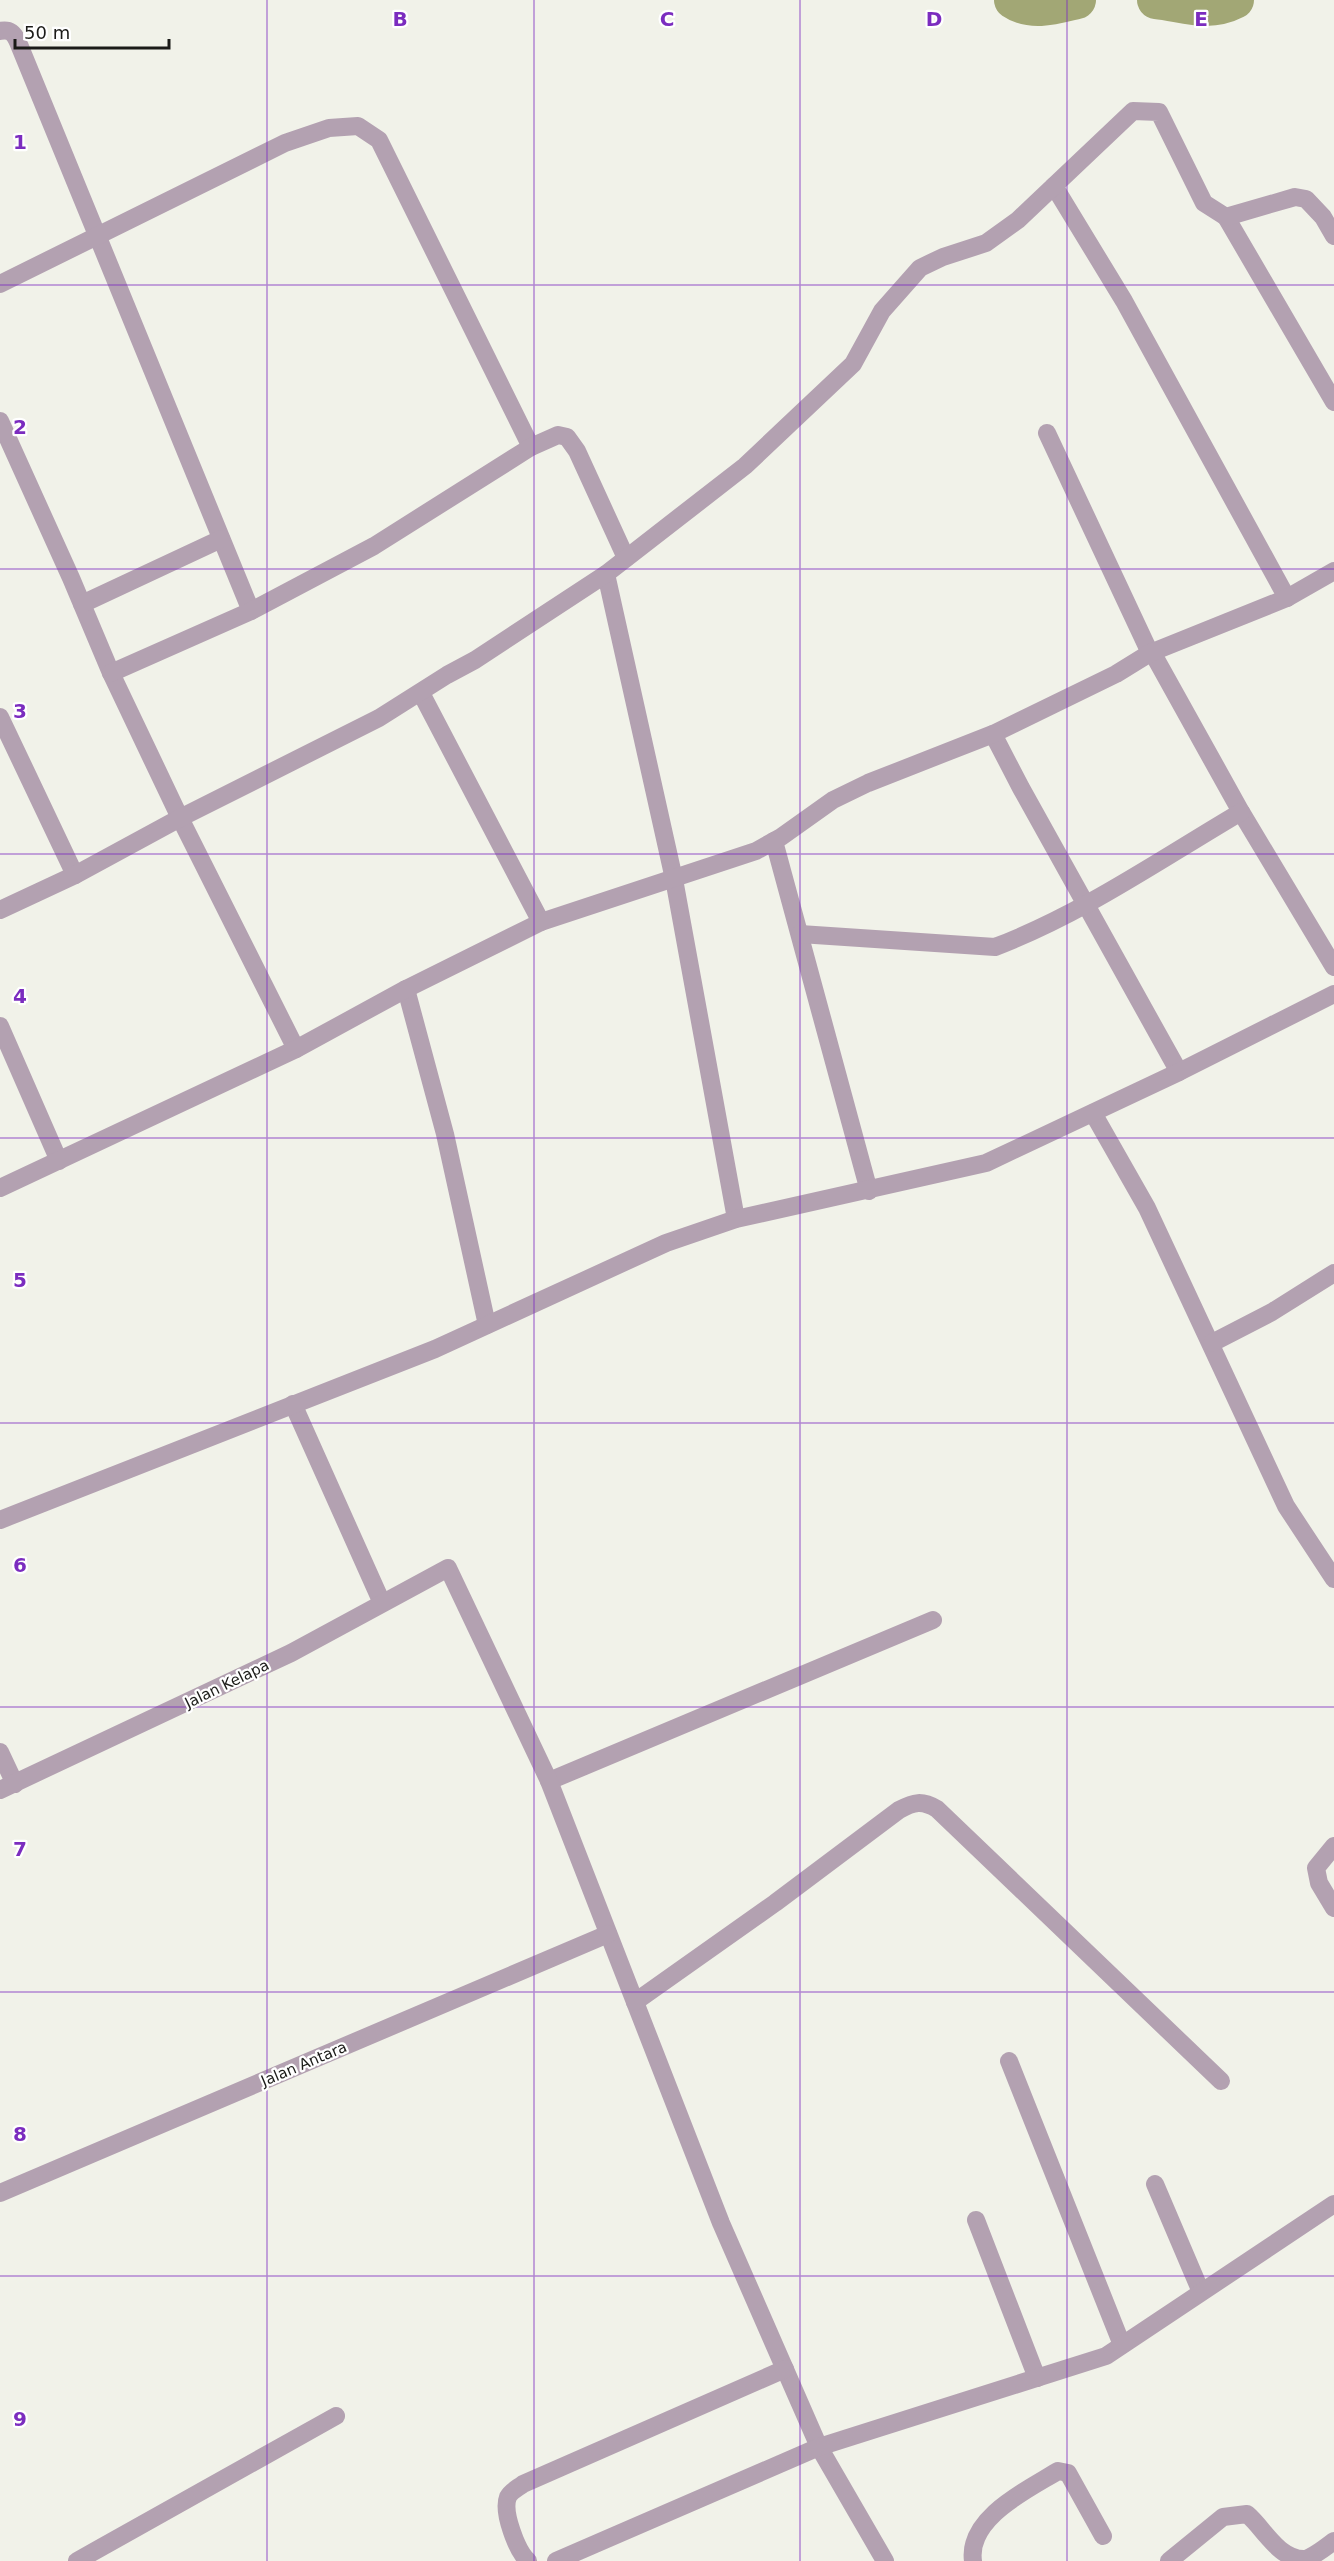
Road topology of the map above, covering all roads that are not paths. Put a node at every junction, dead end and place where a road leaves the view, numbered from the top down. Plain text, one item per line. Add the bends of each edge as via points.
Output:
1 (0, 31) edge
2 (1054, 186) junction
3 (1226, 217) junction
4 (98, 235) junction
5 (1334, 236) edge
6 (0, 284) edge
7 (1334, 402) edge
8 (0, 421) edge
9 (1047, 433) dead end
10 (531, 447) junction
11 (221, 539) junction
12 (626, 558) junction
13 (1334, 571) edge
14 (606, 574) junction
15 (1287, 598) junction
16 (82, 604) junction
17 (251, 611) junction
18 (1151, 653) junction
19 (111, 673) junction
20 (421, 693) junction
21 (0, 717) edge
22 (993, 734) junction
23 (1241, 812) junction
24 (180, 818) junction
25 (774, 841) junction
26 (75, 875) junction
27 (674, 879) junction
28 (1086, 904) junction
29 (0, 910) edge
30 (541, 922) junction
31 (800, 934) junction
32 (1334, 967) edge
33 (406, 989) junction
34 (1334, 994) edge
35 (0, 1026) edge
36 (296, 1048) junction
37 (1179, 1072) junction
38 (1093, 1113) junction
39 (59, 1161) junction
40 (0, 1188) edge
41 (869, 1191) junction
42 (736, 1220) junction
43 (1334, 1273) edge
44 (487, 1326) junction
45 (1212, 1343) junction
46 (293, 1404) junction
47 (0, 1520) edge
48 (1334, 1579) edge
49 (382, 1604) junction
50 (933, 1620) dead end
51 (0, 1752) edge
52 (549, 1781) junction
53 (7, 1787) edge
54 (1334, 1846) edge
55 (1334, 1908) edge
56 (608, 1934) junction
57 (635, 2002) junction
58 (1009, 2061) dead end
59 (1221, 2081) dead end
60 (1155, 2184) dead end
61 (0, 2193) edge
62 (1334, 2204) edge
63 (976, 2220) dead end
64 (1201, 2292) junction
65 (1122, 2345) junction
66 (785, 2369) junction
67 (1037, 2378) junction
68 (336, 2416) dead end
69 (819, 2447) junction
70 (1103, 2536) dead end
71 (1334, 2541) edge
72 (78, 2561) edge
73 (528, 2561) edge
74 (556, 2561) edge
75 (885, 2561) edge
76 (973, 2561) edge
77 (1169, 2561) edge

1 - 4 street via 9,30 15,35
2 - 3 street via 1133,111 1148,110 1158,112 1204,203
2 - 12 street via 986,243 920,268 882,311 853,364 736,473
2 - 15 street via 1124,301
3 - 5 street via 1306,198
3 - 7 street
4 - 6 street
4 - 10 street via 285,143 329,128 358,126 379,140
4 - 11 street
8 - 16 street
9 - 18 street
10 - 12 street via 558,435 567,437
10 - 17 street via 374,546
11 - 16 street
11 - 17 street
12 - 14 street
13 - 15 street
14 - 20 street
14 - 27 street
15 - 18 street
16 - 19 street
17 - 19 street
18 - 22 street
18 - 23 street
19 - 24 street
20 - 24 street via 353,733
20 - 30 street
21 - 26 street
22 - 25 street via 833,800
22 - 28 street
23 - 28 street
23 - 32 street
24 - 26 street
24 - 36 street
25 - 27 street
25 - 31 street
26 - 29 street
27 - 30 street
27 - 42 street
28 - 31 street via 995,947
28 - 37 street
30 - 33 street
31 - 41 street
33 - 36 street
33 - 44 street via 445,1134
34 - 37 street
35 - 39 street
36 - 39 street
37 - 38 street
38 - 41 street via 986,1163
38 - 45 street via 1147,1208
39 - 40 street
41 - 42 street
42 - 44 street via 666,1243
43 - 45 street
44 - 46 street
45 - 48 street via 1286,1506
46 - 47 street
46 - 49 street
49 - 52 street, Jalan Kelapa via 448,1568
49 - 53 street, Jalan Kelapa via 218,1688
50 - 52 street
51 - 53 street
52 - 56 street
54 - 55 street via 1316,1868
56 - 57 street
56 - 61 street, Jalan Antara
57 - 59 street via 898,1810 925,1802 937,1809
57 - 66 street via 722,2223
58 - 65 street
60 - 64 street
62 - 64 street
63 - 67 street
64 - 65 street
65 - 67 street via 1106,2356
66 - 69 street
66 - 73 street via 523,2484 509,2494 506,2507 515,2538
67 - 69 street
68 - 72 street
69 - 74 street
69 - 75 street
70 - 76 street via 1068,2473 1058,2471 994,2512 972,2549
71 - 77 street via 1306,2559 1294,2561 1284,2557 1247,2514 1234,2515 1223,2517

